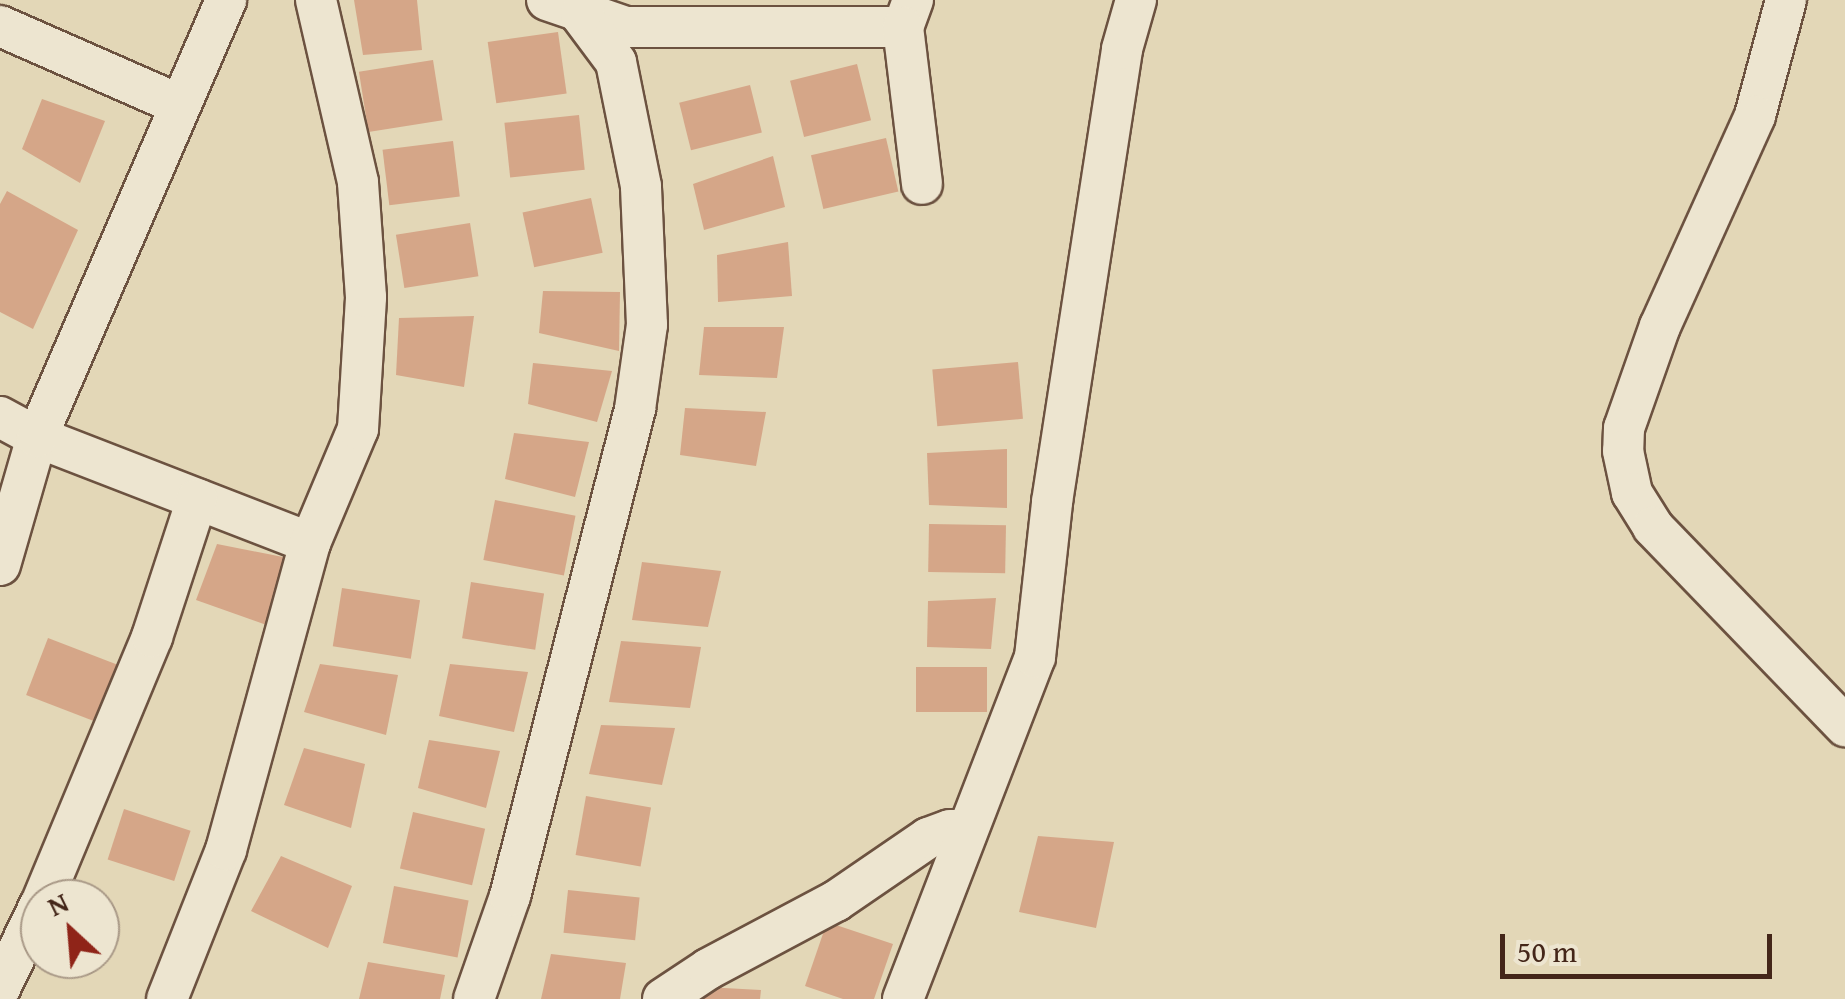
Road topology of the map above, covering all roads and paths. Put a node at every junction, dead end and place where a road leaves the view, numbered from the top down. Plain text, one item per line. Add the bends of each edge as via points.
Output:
1 (226, 0) edge
2 (316, 0) edge
3 (1136, 0) edge
4 (1786, 0) edge
5 (571, 5) edge
6 (908, 14) edge
7 (0, 26) edge
8 (178, 104) junction
9 (922, 184) dead end
10 (0, 418) edge
11 (37, 437) junction
12 (197, 499) junction
13 (310, 543) junction
14 (0, 565) edge
15 (1845, 726) edge
16 (967, 830) junction
17 (51, 879) edge
18 (20, 946) edge
19 (0, 988) edge
20 (168, 999) edge
21 (474, 999) edge
22 (662, 999) edge
23 (902, 999) edge

1 - 8 street
2 - 13 street via 358,182 366,297 358,429
3 - 16 street via 1122,48 1052,502 1035,657
4 - 15 street via 1761,98 1660,326 1624,428 1623,451 1632,493 1653,527
5 - 6 street via 626,27
5 - 21 street via 616,62 641,186 647,325 625,447 510,896
6 - 9 street
7 - 8 street
8 - 11 street
10 - 11 street
11 - 12 street
11 - 14 street
12 - 13 street
12 - 17 street via 152,637
13 - 20 street via 226,850
16 - 22 street via 928,838 836,901
16 - 23 street
18 - 19 street

